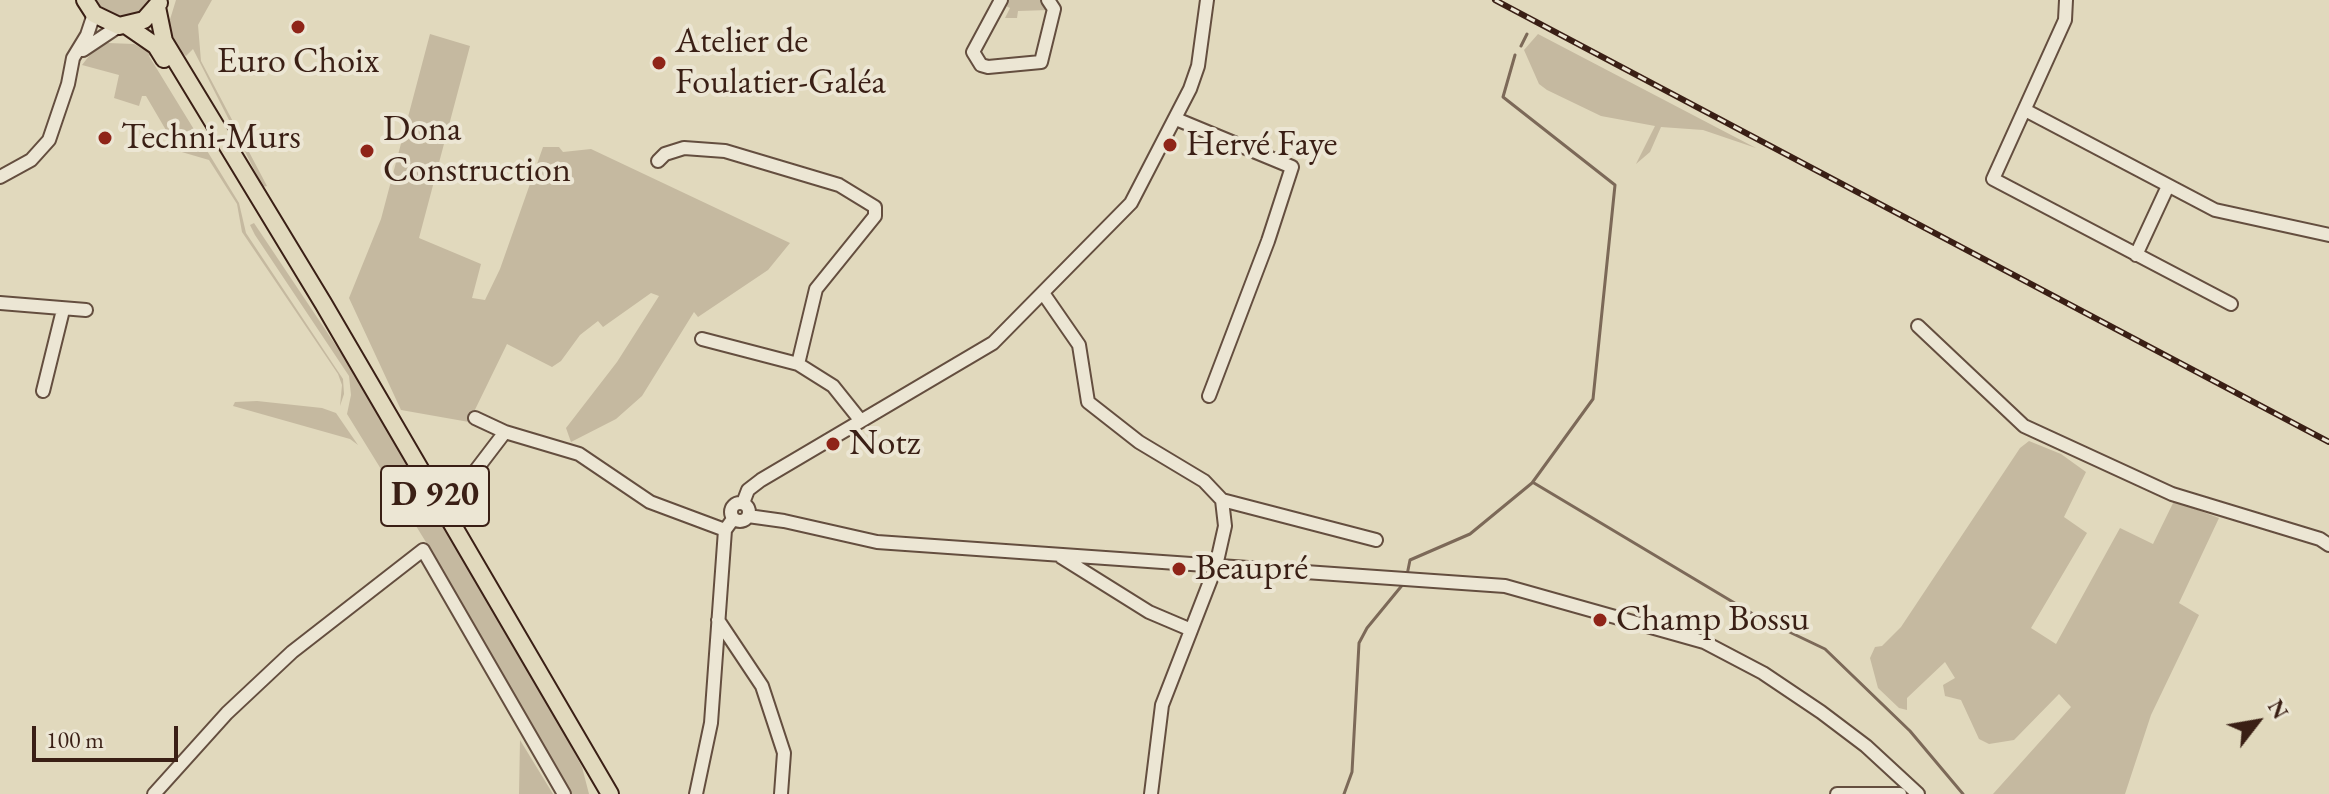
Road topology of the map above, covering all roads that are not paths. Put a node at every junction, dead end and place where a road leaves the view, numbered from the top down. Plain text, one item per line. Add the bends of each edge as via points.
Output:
1 (1001, 0) edge
2 (1048, 0) edge
3 (1207, 0) edge
4 (2066, 0) edge
5 (158, 3) edge
6 (89, 7) edge
7 (123, 26) junction
8 (72, 66) junction
9 (2025, 110) junction
10 (1176, 119) junction
11 (658, 161) dead end
12 (0, 177) edge
13 (2168, 186) junction
14 (2329, 235) edge
15 (2136, 255) junction
16 (1043, 293) junction
17 (0, 303) edge
18 (2231, 304) dead end
19 (63, 310) junction
20 (86, 310) dead end
21 (332, 321) junction
22 (1918, 326) dead end
23 (702, 339) dead end
24 (798, 364) junction
25 (43, 391) dead end
26 (1209, 396) dead end
27 (475, 418) dead end
28 (861, 421) junction
29 (505, 432) junction
30 (460, 491) dead end
31 (1222, 500) junction
32 (743, 503) junction
33 (748, 516) junction
34 (733, 519) junction
35 (725, 530) junction
36 (1376, 540) dead end
37 (2329, 545) edge
38 (1059, 555) junction
39 (1216, 566) junction
40 (718, 620) junction
41 (1189, 629) junction
42 (154, 794) edge
43 (564, 794) edge
44 (610, 794) edge
45 (696, 794) edge
46 (781, 794) edge
47 (1151, 794) edge
48 (1837, 794) edge
49 (1900, 794) edge
50 (1918, 794) edge

1 - 2 street via 974,48 981,65 1041,62 1054,9
3 - 10 street via 1198,66
4 - 9 street via 2065,20
5 - 7 main road via 144,20
5 - 21 main road, D 920 via 164,41
6 - 7 main road
6 - 8 street
7 - 8 street via 89,43
7 - 21 main road, D 920 via 156,46
8 - 12 street via 49,140 31,160
9 - 13 street
9 - 15 street via 1993,179
10 - 16 street via 1131,203
10 - 26 street via 1292,167
11 - 24 street via 673,150 704,147 845,188 871,204 876,212 816,289
13 - 14 street via 2215,210
13 - 15 street
15 - 18 street
16 - 28 street via 993,343
16 - 31 street via 1079,345 1088,402 1139,442 1204,481
17 - 19 street
19 - 20 street
19 - 25 street
21 - 44 main road, D 920
22 - 37 street via 2024,426 2172,494
23 - 24 street
24 - 28 street via 833,386
27 - 29 street
28 - 32 street via 761,480 748,490
29 - 30 street
29 - 35 street via 579,454 650,502
31 - 36 street
31 - 39 street via 1225,526
32 - 33 street
32 - 34 street via 733,505
33 - 34 street
33 - 38 street via 877,542
34 - 35 street
35 - 40 street
38 - 39 street
38 - 41 street via 1149,612
39 - 41 street
39 - 50 street via 1505,586 1704,642 1821,712
40 - 45 street via 711,723
40 - 46 street via 762,686 784,753
41 - 47 street via 1162,705
42 - 43 street via 227,713 292,652 423,550
48 - 49 street

